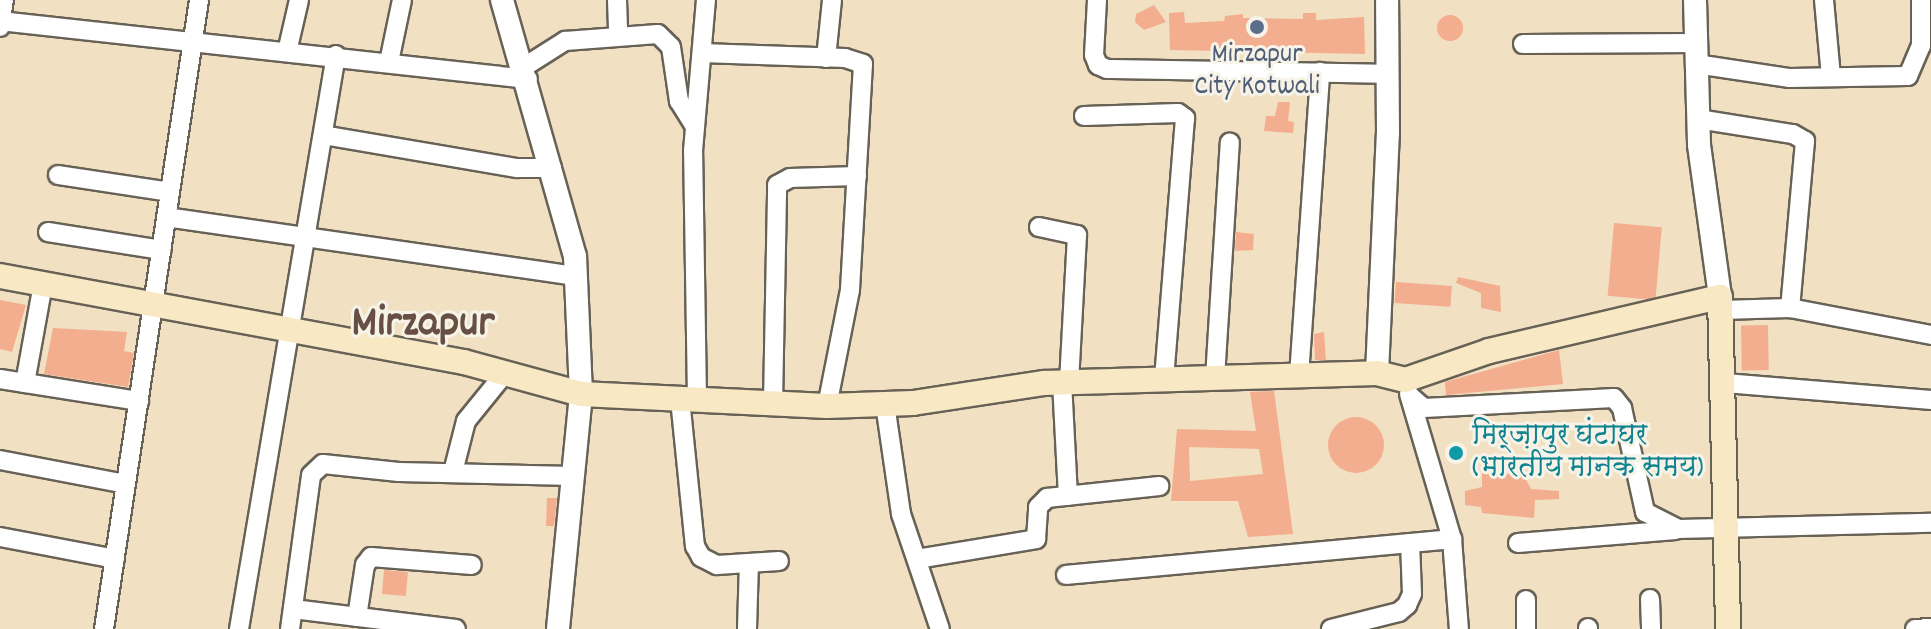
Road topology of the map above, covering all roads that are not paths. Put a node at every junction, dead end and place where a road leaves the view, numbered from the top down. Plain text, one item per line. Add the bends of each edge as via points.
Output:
1 (4, 0) edge
2 (199, 0) edge
3 (299, 0) edge
4 (402, 0) edge
5 (502, 0) edge
6 (617, 0) edge
7 (706, 0) edge
8 (832, 0) edge
9 (1097, 0) edge
10 (1387, 0) edge
11 (1695, 0) edge
12 (1824, 0) edge
13 (1921, 0) edge
14 (0, 21) edge
15 (0, 27) edge
16 (618, 35) junction
17 (192, 44) junction
18 (1523, 44) dead end
19 (287, 52) junction
20 (702, 53) junction
21 (1696, 54) junction
22 (336, 55) junction
23 (826, 58) junction
24 (389, 62) junction
25 (1320, 72) junction
26 (526, 73) junction
27 (1388, 74) junction
28 (1831, 77) junction
29 (1084, 116) dead end
30 (1698, 119) junction
31 (694, 125) junction
32 (323, 135) junction
33 (1230, 142) dead end
34 (552, 168) junction
35 (58, 175) dead end
36 (857, 176) junction
37 (170, 192) junction
38 (166, 217) junction
39 (1039, 227) dead end
40 (48, 232) dead end
41 (306, 237) junction
42 (162, 250) junction
43 (0, 276) edge
44 (576, 276) junction
45 (43, 284) junction
46 (1720, 304) junction
47 (153, 306) junction
48 (1790, 308) junction
49 (290, 331) junction
50 (1931, 335) edge
51 (505, 373) junction
52 (1377, 373) junction
53 (1299, 376) junction
54 (1215, 378) junction
55 (0, 379) edge
56 (1164, 379) junction
57 (1066, 382) junction
58 (25, 383) junction
59 (1725, 383) junction
60 (1407, 388) junction
61 (581, 394) junction
62 (688, 399) junction
63 (1931, 400) edge
64 (139, 401) junction
65 (773, 403) junction
66 (885, 404) junction
67 (827, 406) junction
68 (0, 460) edge
69 (453, 472) junction
70 (573, 476) junction
71 (126, 484) junction
72 (1159, 486) dead end
73 (1068, 496) junction
74 (1931, 523) edge
75 (1728, 528) junction
76 (1678, 529) junction
77 (0, 537) edge
78 (1452, 539) junction
79 (1410, 543) junction
80 (1518, 543) dead end
81 (115, 559) junction
82 (917, 559) junction
83 (779, 561) dead end
84 (749, 563) junction
85 (472, 565) dead end
86 (1066, 575) dead end
87 (1650, 599) dead end
88 (1526, 600) dead end
89 (293, 609) junction
90 (357, 617) junction
91 (1931, 628) edge
92 (104, 629) edge
93 (239, 629) edge
94 (290, 629) edge
95 (456, 629) edge
96 (558, 629) edge
97 (747, 629) edge
98 (940, 629) edge
99 (1331, 629) edge
100 (1459, 629) edge
101 (1526, 629) edge
102 (1651, 629) edge
103 (1728, 629) edge
104 (1915, 629) edge

1 - 14 street
2 - 17 street
3 - 19 street
4 - 24 street
5 - 26 street
6 - 16 street
7 - 20 street
8 - 23 street
9 - 25 street via 1094,55 1107,69
10 - 27 street
11 - 21 street
12 - 28 street
13 - 28 street via 1921,46 1908,76
14 - 15 street
14 - 17 street
16 - 26 street via 554,45
16 - 31 street via 645,32 666,39 679,101
17 - 19 street
17 - 37 street
18 - 21 street
19 - 22 street
20 - 23 street
20 - 31 street
21 - 28 street via 1790,78
21 - 30 street
22 - 24 street
22 - 32 street
23 - 36 street via 856,59 866,75
24 - 26 street
25 - 27 street
25 - 53 street
26 - 34 street
27 - 52 street
29 - 56 street via 1178,113 1185,118
30 - 46 street
30 - 48 street via 1793,134 1805,141
31 - 62 street
32 - 34 street via 517,168
32 - 41 street
33 - 54 street
34 - 44 street
35 - 37 street
36 - 65 street via 790,178 777,185
36 - 67 street via 850,290
37 - 38 street
38 - 41 street
38 - 42 street
39 - 57 street via 1077,235
40 - 42 street
41 - 44 street
41 - 49 street
42 - 47 street
43 - 45 main road
44 - 61 street
45 - 47 main road
45 - 58 street
46 - 48 street
46 - 59 main road
46 - 60 main road via 1489,351
47 - 49 main road
47 - 64 street
48 - 50 street
49 - 51 main road
49 - 93 street
51 - 61 main road
51 - 69 street via 466,421
52 - 53 main road
52 - 60 main road
53 - 54 main road
54 - 56 main road
55 - 58 street
56 - 57 main road
57 - 66 main road
57 - 73 street
58 - 64 street
59 - 63 street
59 - 75 main road
60 - 76 street via 1424,408 1614,398 1622,408 1645,512
60 - 78 street
61 - 62 main road
61 - 70 street
62 - 65 main road
62 - 84 street via 695,546 707,563
64 - 71 street
65 - 67 main road
66 - 67 main road
66 - 82 street via 901,514
68 - 71 street
69 - 70 street
69 - 89 street via 316,467
70 - 96 street
71 - 81 street
72 - 73 street
73 - 82 street via 1042,501 1033,541
74 - 75 street
75 - 76 street
75 - 103 main road
76 - 80 street
77 - 81 street
78 - 79 street
78 - 100 street
79 - 86 street
79 - 99 street via 1412,594 1407,605 1399,612
81 - 92 street
82 - 98 street
83 - 84 street
84 - 97 street
85 - 90 street via 371,557 365,565
87 - 102 street
88 - 101 street
89 - 90 street
89 - 94 street
90 - 95 street
91 - 104 street

